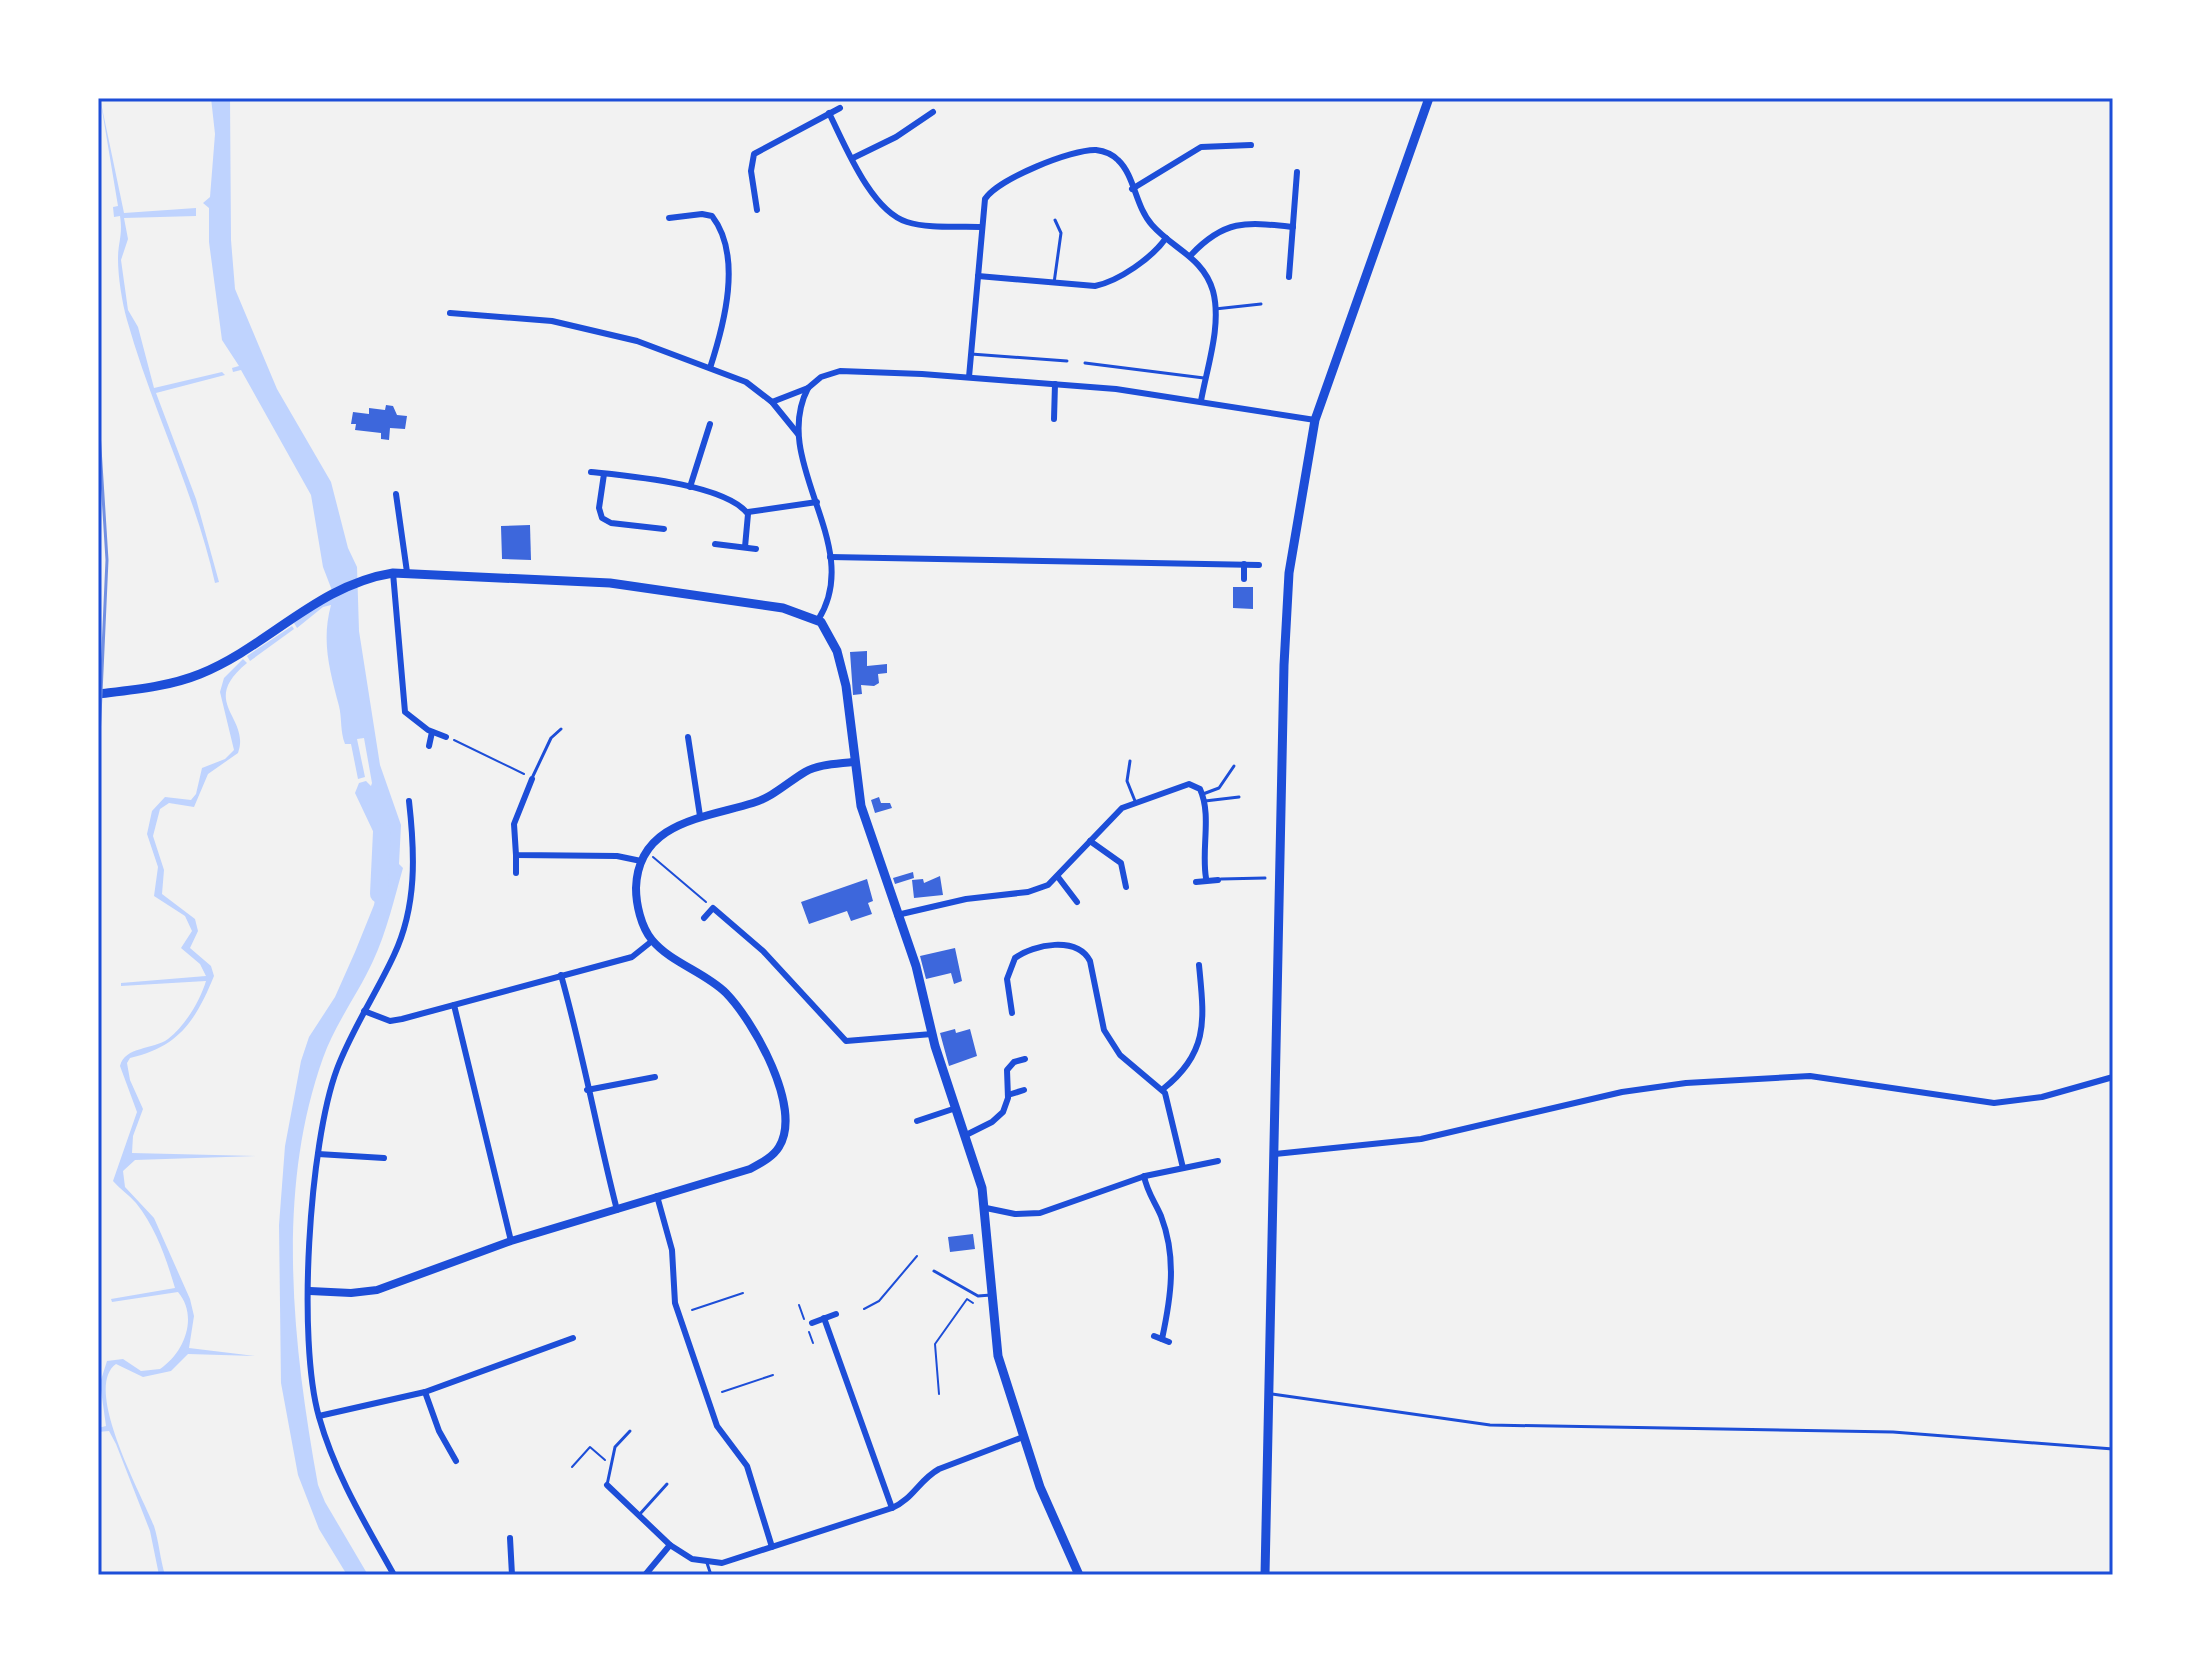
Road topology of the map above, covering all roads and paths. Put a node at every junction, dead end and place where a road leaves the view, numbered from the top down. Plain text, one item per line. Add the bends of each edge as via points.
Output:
1 (1429, 98) edge
2 (840, 108) dead end
3 (933, 112) dead end
4 (829, 113) junction
5 (1251, 145) dead end
6 (853, 158) junction
7 (1297, 172) dead end
8 (1132, 189) junction
9 (757, 210) dead end
10 (669, 218) dead end
11 (1055, 220) dead end
12 (981, 227) junction
13 (1293, 227) junction
14 (1166, 238) junction
15 (1191, 255) junction
16 (978, 276) junction
17 (1289, 277) dead end
18 (1054, 283) junction
19 (1261, 304) dead end
20 (1215, 309) junction
21 (450, 313) dead end
22 (971, 354) junction
23 (1067, 361) dead end
24 (1085, 363) dead end
25 (710, 368) junction
26 (969, 377) junction
27 (1205, 378) junction
28 (1055, 384) junction
29 (808, 388) junction
30 (1201, 401) junction
31 (772, 402) junction
32 (1054, 419) dead end
33 (1315, 420) junction
34 (710, 424) dead end
35 (798, 434) junction
36 (591, 472) dead end
37 (604, 474) junction
38 (690, 487) junction
39 (396, 494) dead end
40 (817, 502) junction
41 (748, 512) junction
42 (664, 529) dead end
43 (715, 544) dead end
44 (745, 547) junction
45 (756, 549) dead end
46 (830, 557) junction
47 (1244, 564) junction
48 (1259, 565) dead end
49 (407, 572) junction
50 (393, 573) junction
51 (1244, 579) dead end
52 (818, 620) junction
53 (98, 694) edge
54 (561, 729) dead end
55 (432, 732) junction
56 (446, 737) joint
57 (688, 737) dead end
58 (429, 746) dead end
59 (1130, 761) dead end
60 (853, 762) junction
61 (1234, 766) dead end
62 (532, 779) junction
63 (1239, 797) dead end
64 (1204, 798) junction
65 (409, 801) dead end
66 (1135, 801) junction
67 (700, 816) junction
68 (1090, 841) junction
69 (646, 851) junction
70 (516, 855) junction
71 (641, 861) junction
72 (516, 873) dead end
73 (1058, 877) junction
74 (1206, 878) junction
75 (1265, 878) dead end
76 (1218, 880) joint
77 (1196, 882) dead end
78 (1126, 887) dead end
79 (1077, 902) dead end
80 (713, 908) junction
81 (897, 915) junction
82 (704, 918) dead end
83 (652, 941) junction
84 (1199, 965) dead end
85 (561, 975) junction
86 (454, 1005) junction
87 (364, 1011) junction
88 (1012, 1013) dead end
89 (932, 1034) junction
90 (1025, 1059) dead end
91 (655, 1077) dead end
92 (2113, 1077) edge
93 (1163, 1089) junction
94 (587, 1090) junction
95 (1024, 1090) dead end
96 (1008, 1095) junction
97 (956, 1108) junction
98 (917, 1121) dead end
99 (966, 1135) junction
100 (318, 1154) junction
101 (1275, 1154) junction
102 (384, 1158) dead end
103 (1218, 1161) dead end
104 (1183, 1168) junction
105 (1144, 1176) junction
106 (657, 1196) junction
107 (986, 1208) junction
108 (617, 1210) junction
109 (511, 1241) junction
110 (917, 1256) dead end
111 (934, 1271) dead end
112 (310, 1291) junction
113 (743, 1293) dead end
114 (991, 1295) junction
115 (973, 1303) dead end
116 (864, 1309) dead end
117 (692, 1310) dead end
118 (836, 1314) dead end
119 (824, 1318) junction
120 (812, 1323) dead end
121 (573, 1338) dead end
122 (1169, 1342) dead end
123 (773, 1375) dead end
124 (425, 1392) junction
125 (722, 1392) dead end
126 (1267, 1393) junction
127 (939, 1394) dead end
128 (319, 1416) junction
129 (630, 1431) dead end
130 (1023, 1437) junction
131 (2113, 1449) edge
132 (456, 1461) dead end
133 (572, 1467) dead end
134 (612, 1467) junction
135 (667, 1484) dead end
136 (607, 1485) joint
137 (892, 1508) junction
138 (639, 1515) junction
139 (510, 1538) dead end
140 (670, 1545) junction
141 (772, 1547) junction
142 (707, 1562) junction
143 (394, 1575) edge
144 (512, 1575) edge
145 (645, 1575) edge
146 (711, 1575) edge
147 (1079, 1575) edge
148 (1265, 1575) edge

1 - 33 main road
2 - 4 street
3 - 6 street
4 - 6 street
4 - 9 street via 754,154
5 - 8 street via 1201,147
6 - 12 street via 880,204 897,218
7 - 13 street
8 - 12 street via 1114,156 1086,151 997,185 985,199
8 - 14 street via 1147,219
10 - 25 street via 702,214 712,216 718,227 729,284
11 - 18 lane via 1061,233
12 - 16 street
13 - 15 street via 1226,227
13 - 17 street
14 - 15 street
14 - 18 street via 1153,253 1101,285
15 - 20 street via 1210,282
16 - 18 street
16 - 22 street
19 - 20 lane
20 - 27 street
21 - 25 street via 597,329
22 - 23 lane
22 - 26 street
24 - 27 lane
25 - 31 street via 746,382
26 - 28 street
26 - 29 street via 845,371 828,374
27 - 30 street
28 - 30 street
28 - 32 street
29 - 31 street
29 - 35 street
30 - 33 street
31 - 35 street
33 - 101 main road via 1293,545 1285,629
34 - 38 street
35 - 40 street
36 - 37 street
37 - 38 street
37 - 42 street via 602,518
38 - 41 street
39 - 49 street
40 - 41 street
40 - 46 street
41 - 44 street
43 - 44 street
44 - 45 street
46 - 47 street
46 - 52 street via 832,593
47 - 48 street
47 - 51 street
49 - 50 main road
49 - 52 main road via 610,583 783,608
50 - 53 main road via 322,598 201,673 166,685
50 - 55 street via 405,712
52 - 60 main road via 831,634 843,672
54 - 62 lane via 551,738
55 - 56 street
55 - 58 street
56 - 62 path
57 - 67 street
59 - 66 lane via 1127,781
60 - 67 street via 815,767 764,799
60 - 81 main road via 861,806
61 - 64 lane via 1219,788
62 - 70 street via 514,824
63 - 64 lane
64 - 66 street via 1189,784
64 - 74 street
65 - 87 street via 415,852 407,917
66 - 68 street via 1114,814
67 - 69 street via 667,830
68 - 73 street
68 - 78 street via 1121,863
69 - 71 street
69 - 80 path
70 - 71 street
70 - 72 street
71 - 83 street via 636,896
73 - 79 street
73 - 81 street via 1028,892
74 - 76 street
74 - 77 street
75 - 76 lane
80 - 82 street
80 - 89 street via 763,951 846,1041
81 - 89 main road
83 - 85 street via 632,957
83 - 106 street via 723,990 741,1009 786,1110 779,1148 768,1159
84 - 93 street via 1200,1039 1186,1068
85 - 86 street
85 - 94 street
86 - 87 street via 390,1021
86 - 109 street
87 - 100 street via 335,1073
88 - 93 street via 1007,979 1015,958 1032,949 1080,949 1090,961 1108,1037 1120,1055
89 - 97 main road
90 - 96 street via 1007,1070
91 - 94 street
92 - 101 street via 2042,1097 1994,1103 1810,1076 1686,1083 1606,1095 1421,1139
93 - 104 street
94 - 108 street
95 - 96 street
96 - 99 street via 1000,1116
97 - 98 street
97 - 99 main road
99 - 107 main road
100 - 102 street
100 - 112 street
101 - 126 main road
103 - 104 street
104 - 105 street
105 - 107 street via 1049,1211 1023,1214
105 - 122 street via 1170,1259 1171,1296 1158,1338
106 - 108 street
106 - 141 street via 671,1245 675,1302 717,1426 747,1466
107 - 114 main road
108 - 109 street
109 - 112 street via 377,1290
110 - 116 path via 879,1301
111 - 114 lane via 978,1296
112 - 128 street via 311,1374
113 - 117 path
114 - 130 main road via 998,1356
115 - 127 path via 967,1299 935,1344
118 - 119 street
119 - 120 street
119 - 137 street
121 - 124 street
123 - 125 path
124 - 128 street
124 - 132 street
126 - 131 lane via 1490,1425 1893,1432
126 - 148 main road
128 - 143 street via 343,1483
129 - 134 lane via 615,1447
130 - 137 street via 939,1469
130 - 147 main road
133 - 134 path via 590,1447
134 - 136 lane
135 - 138 lane
136 - 138 street
137 - 141 street
138 - 140 street
139 - 144 street
140 - 142 street
140 - 145 street
141 - 142 street
142 - 146 lane

